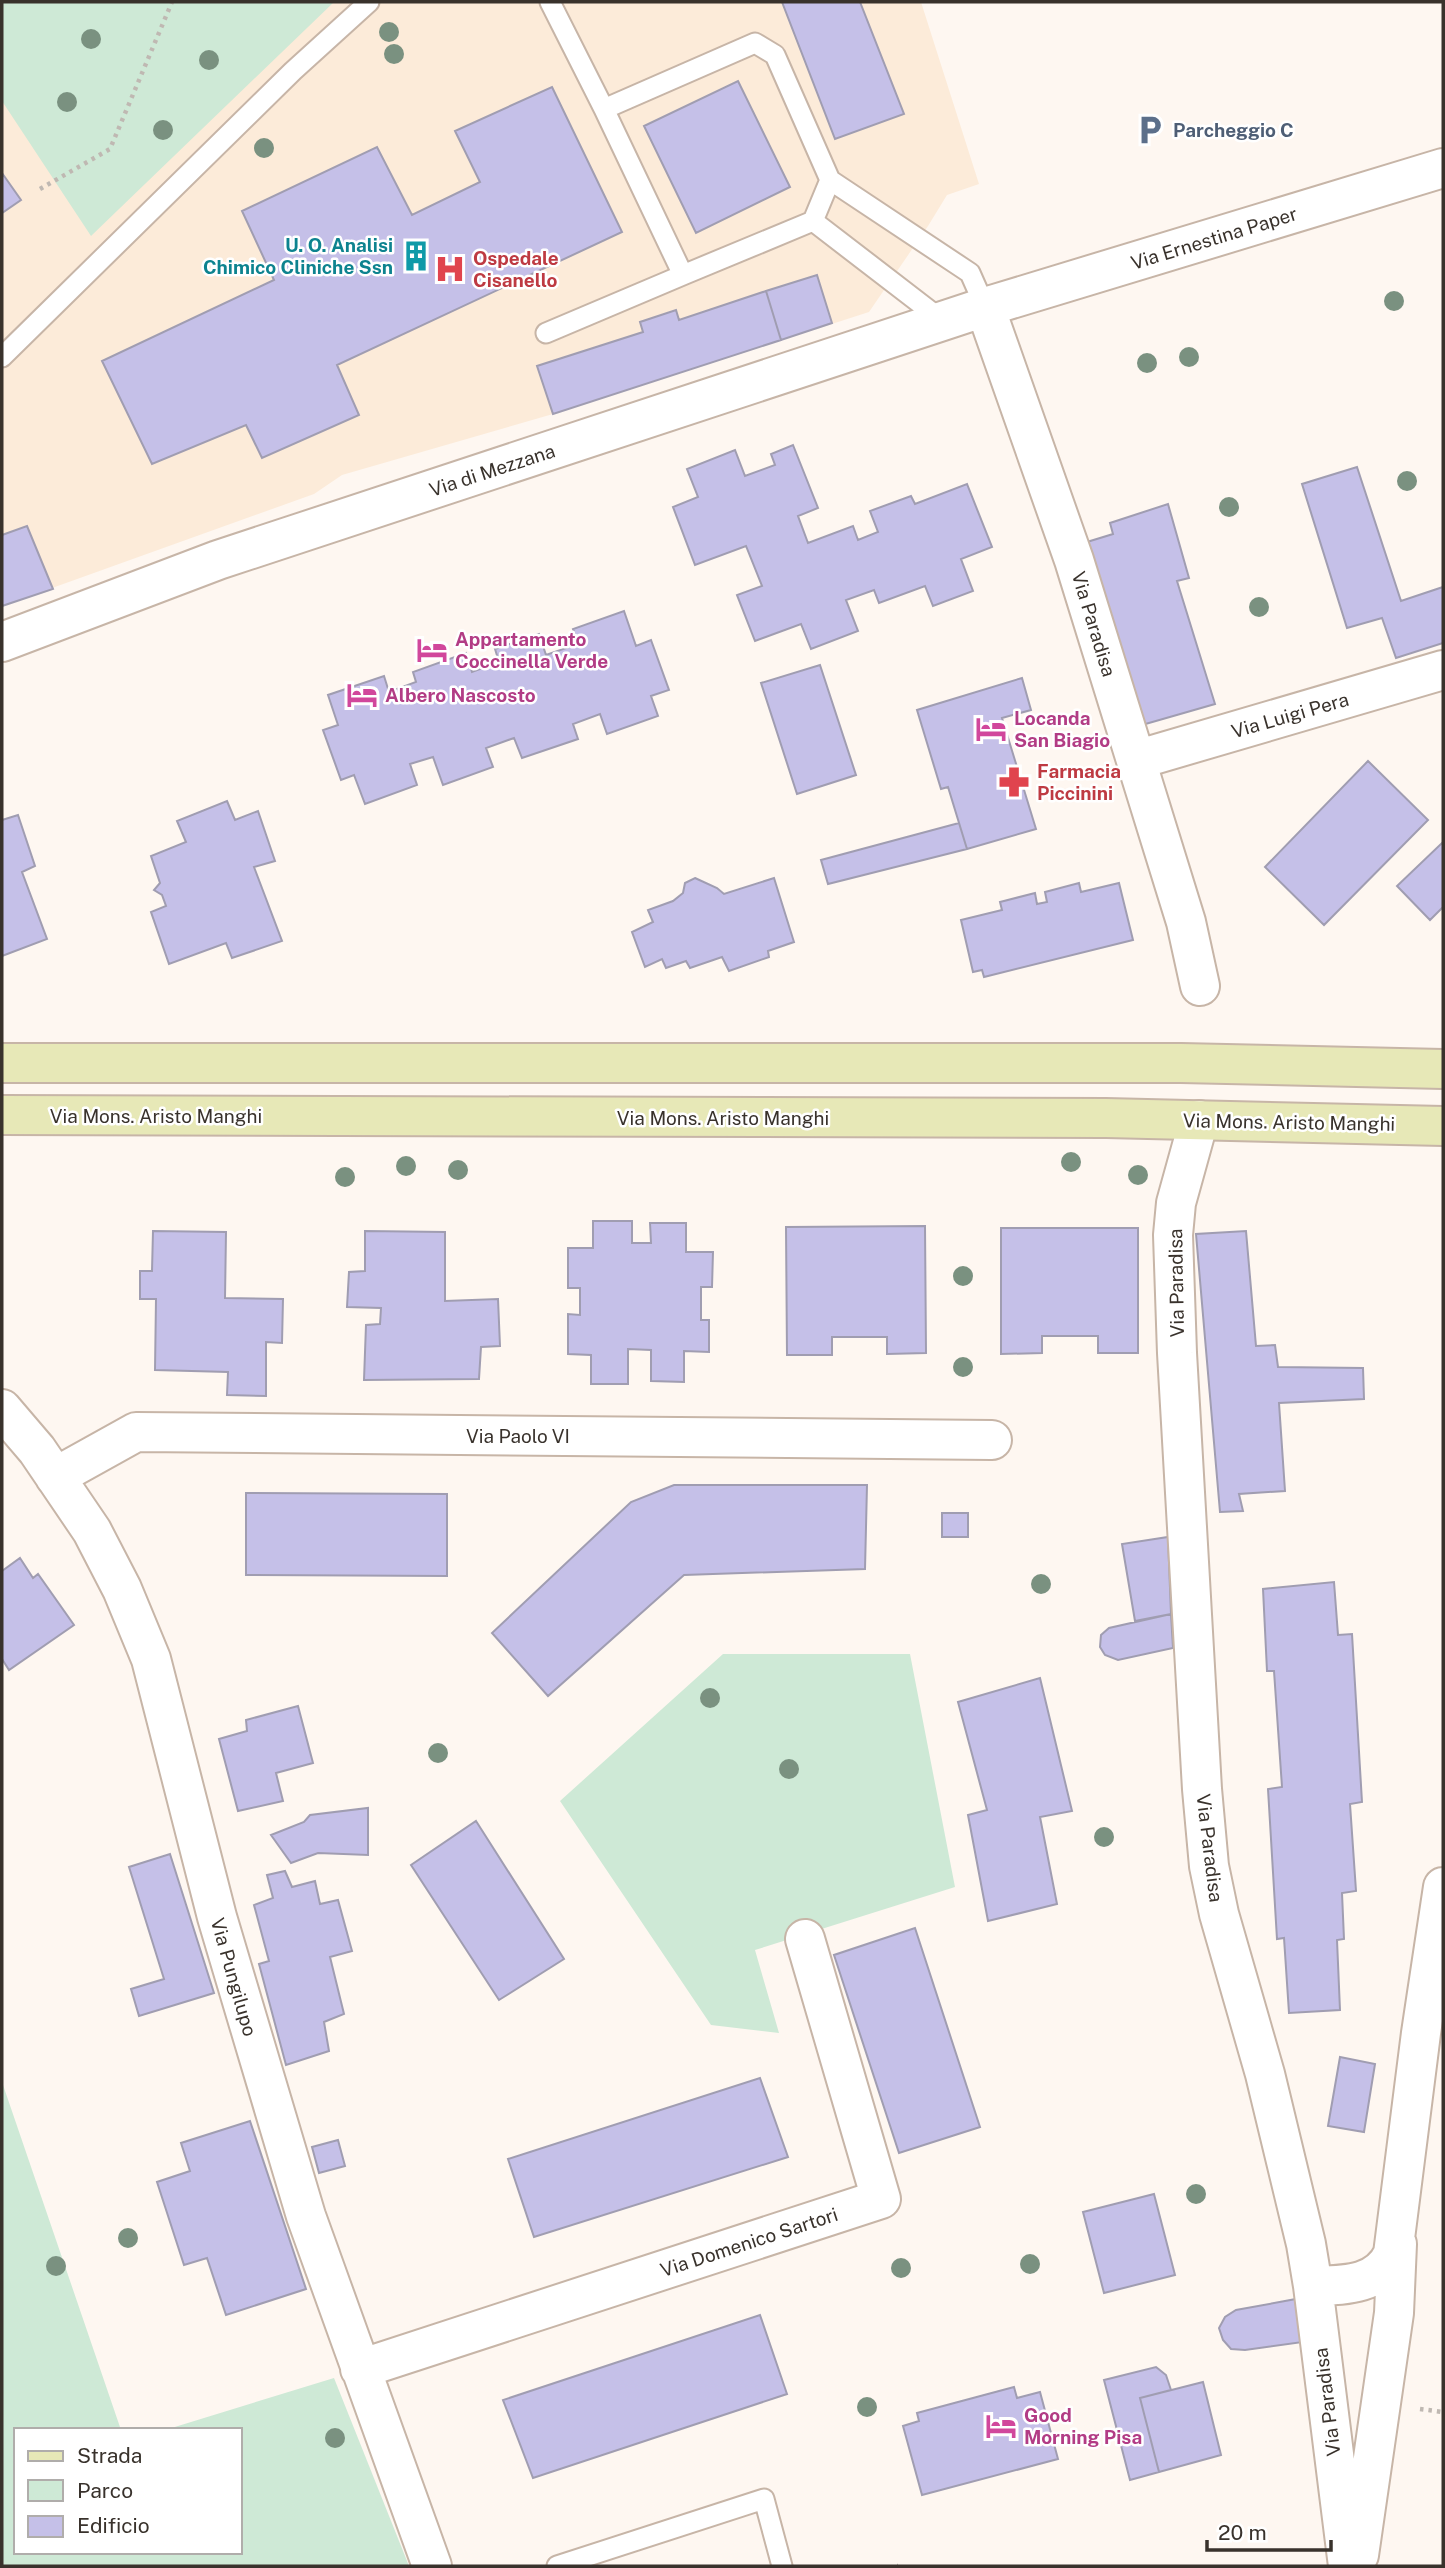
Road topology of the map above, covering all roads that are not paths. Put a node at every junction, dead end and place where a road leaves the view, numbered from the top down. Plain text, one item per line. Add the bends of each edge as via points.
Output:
1 (369, 2) edge
2 (550, 2) edge
3 (604, 109) junction
4 (1443, 168) edge
5 (830, 180) junction
6 (813, 221) junction
7 (683, 275) junction
8 (985, 307) junction
9 (943, 321) junction
10 (546, 333) dead end
11 (2, 357) edge
12 (2, 642) edge
13 (1443, 670) edge
14 (1136, 760) junction
15 (1200, 986) dead end
16 (2, 1063) edge
17 (1443, 1069) edge
18 (2, 1115) edge
19 (1199, 1120) junction
20 (1443, 1126) edge
21 (2, 1409) edge
22 (992, 1440) dead end
23 (55, 1477) junction
24 (1443, 1887) edge
25 (805, 1939) dead end
26 (1397, 2231) junction
27 (1313, 2286) junction
28 (360, 2369) junction
29 (432, 2566) edge
30 (557, 2566) edge
31 (782, 2566) edge
32 (1348, 2566) edge
33 (1358, 2566) edge

1 - 11 lane
2 - 3 lane
3 - 5 lane via 755,43 775,55
3 - 7 lane
4 - 8 street, Via Ernestina Paper
5 - 6 lane
5 - 8 lane via 970,273
6 - 7 lane
6 - 9 lane
7 - 10 lane
8 - 9 street, Via di Mezzana
8 - 14 street, Via Paradisa via 1074,560
9 - 12 street, Via di Mezzana via 218,560
13 - 14 street, Via Luigi Pera
14 - 15 street, Via Paradisa via 1186,922
16 - 17 main road via 1119,1063
18 - 19 main road, Via Mons. Aristo Manghi
19 - 20 main road, Via Mons. Aristo Manghi
19 - 27 street, Via Paradisa via 1176,1203 1173,1235 1209,1866 1265,2074
21 - 23 street, Via Pungilupo
22 - 23 street, Via Paolo VI via 136,1432
23 - 28 street, Via Pungilupo via 109,1562 151,1659 259,2063
24 - 26 street
25 - 28 street, Via Domenico Sartori via 881,2199
26 - 27 street via 1393,2254 1379,2274 1359,2282
26 - 33 street via 1394,2313
27 - 32 street, Via Paradisa
28 - 29 street, Via Pungilupo
30 - 31 lane via 764,2499

